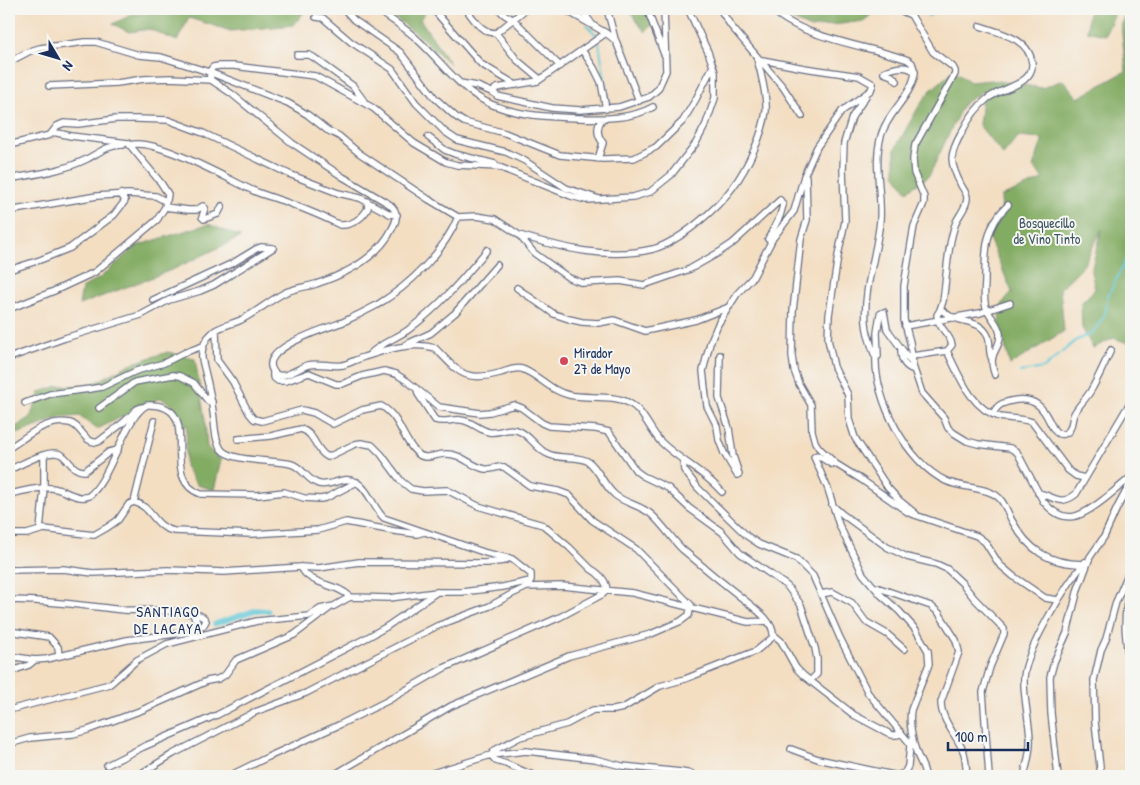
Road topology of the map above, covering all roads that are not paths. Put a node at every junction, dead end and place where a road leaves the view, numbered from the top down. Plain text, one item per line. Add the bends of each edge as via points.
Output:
1 (344, 9) edge
2 (376, 9) edge
3 (433, 9) edge
4 (466, 9) edge
5 (498, 9) edge
6 (526, 9) edge
7 (564, 9) edge
8 (581, 9) edge
9 (607, 9) edge
10 (647, 9) edge
11 (664, 9) edge
12 (688, 9) edge
13 (720, 9) edge
14 (772, 9) edge
15 (897, 9) edge
16 (316, 17) dead end
17 (514, 20) junction
18 (593, 26) junction
19 (980, 26) dead end
20 (496, 33) junction
21 (606, 33) junction
22 (616, 41) junction
23 (582, 50) junction
24 (298, 55) dead end
25 (666, 58) junction
26 (757, 59) junction
27 (9, 62) edge
28 (560, 66) junction
29 (713, 66) junction
30 (209, 72) junction
31 (915, 72) junction
32 (540, 79) junction
33 (211, 80) junction
34 (898, 81) dead end
35 (459, 83) junction
36 (516, 85) junction
37 (49, 86) dead end
38 (871, 90) junction
39 (494, 93) junction
40 (638, 101) junction
41 (366, 103) junction
42 (653, 107) dead end
43 (606, 109) junction
44 (802, 116) dead end
45 (602, 119) junction
46 (53, 132) junction
47 (428, 137) dead end
48 (9, 145) edge
49 (132, 146) junction
50 (598, 159) junction
51 (499, 167) junction
52 (804, 176) junction
53 (9, 179) edge
54 (121, 194) junction
55 (604, 200) junction
56 (367, 201) junction
57 (166, 204) junction
58 (1008, 205) dead end
59 (222, 206) dead end
60 (9, 211) edge
61 (397, 215) junction
62 (458, 216) junction
63 (519, 236) junction
64 (487, 250) dead end
65 (497, 265) dead end
66 (9, 270) edge
67 (748, 282) junction
68 (517, 288) dead end
69 (153, 300) dead end
70 (1010, 303) dead end
71 (729, 307) junction
72 (9, 309) edge
73 (940, 310) junction
74 (988, 311) junction
75 (956, 318) junction
76 (938, 321) junction
77 (906, 326) junction
78 (216, 330) junction
79 (203, 346) junction
80 (401, 347) junction
81 (1111, 350) dead end
82 (947, 351) junction
83 (370, 355) junction
84 (720, 355) dead end
85 (912, 356) junction
86 (876, 357) junction
87 (9, 358) edge
88 (992, 360) junction
89 (913, 366) junction
90 (273, 371) junction
91 (996, 375) dead end
92 (417, 389) junction
93 (1131, 401) edge
94 (212, 402) junction
95 (25, 403) dead end
96 (144, 406) junction
97 (99, 408) dead end
98 (993, 414) junction
99 (154, 421) dead end
100 (238, 439) dead end
101 (9, 448) edge
102 (118, 450) junction
103 (44, 455) junction
104 (683, 461) junction
105 (839, 466) junction
106 (9, 470) edge
107 (1131, 477) edge
108 (1085, 478) junction
109 (357, 482) junction
110 (1131, 482) edge
111 (44, 488) junction
112 (722, 492) dead end
113 (1038, 493) junction
114 (9, 494) edge
115 (134, 502) junction
116 (832, 505) junction
117 (919, 517) junction
118 (40, 530) junction
119 (424, 532) junction
120 (9, 534) edge
121 (1090, 557) junction
122 (509, 558) junction
123 (1084, 564) junction
124 (301, 567) junction
125 (1131, 568) edge
126 (9, 570) edge
127 (530, 581) junction
128 (527, 587) junction
129 (874, 587) junction
130 (1131, 587) edge
131 (606, 590) junction
132 (437, 592) junction
133 (822, 594) junction
134 (350, 597) junction
135 (9, 600) edge
136 (1058, 600) junction
137 (691, 606) junction
138 (331, 607) junction
139 (192, 613) junction
140 (767, 621) junction
141 (9, 631) edge
142 (192, 632) junction
143 (774, 635) junction
144 (177, 637) junction
145 (904, 649) dead end
146 (9, 656) edge
147 (60, 656) junction
148 (35, 660) junction
149 (9, 672) edge
150 (1131, 675) edge
151 (810, 681) junction
152 (9, 710) edge
153 (901, 732) junction
154 (9, 744) edge
155 (792, 748) dead end
156 (491, 755) junction
157 (108, 765) dead end
158 (137, 776) edge
159 (229, 776) edge
160 (332, 776) edge
161 (423, 776) edge
162 (535, 776) edge
163 (695, 776) edge
164 (925, 776) edge
165 (966, 776) edge
166 (989, 776) edge
167 (1024, 776) edge
168 (1058, 776) edge
169 (1101, 776) edge

1 - 50 street via 354,20 400,52 435,98 464,122 505,133 560,156
2 - 35 street via 420,42
3 - 36 street via 481,64
4 - 20 street via 480,27 488,33
5 - 17 street
6 - 17 street
7 - 18 street
8 - 18 street
9 - 22 street
10 - 25 street
11 - 25 street
12 - 29 street
13 - 26 street
14 - 31 street via 801,29 908,60
15 - 77 street via 911,15 933,52 956,72 915,145 914,173 924,203 914,226 904,286
16 - 55 street via 323,18 392,70 416,103 457,140 506,152 566,188
17 - 20 street
17 - 28 street
18 - 21 street
19 - 73 street via 1022,43 1032,62 1031,70 1024,80 986,100 963,130 953,150 953,168 968,200 952,233
20 - 32 street via 517,60
21 - 22 street
21 - 23 street
22 - 40 street
23 - 28 street
23 - 43 street via 601,82
24 - 41 street via 309,55 329,69 353,86
25 - 40 street via 662,84 655,94
26 - 38 street via 859,76 874,84
26 - 44 street via 783,87
26 - 63 street via 766,110 756,146 733,187 707,215 684,233 666,245 650,250 613,253 590,253
27 - 30 street via 40,48 96,42
28 - 32 street
29 - 50 street via 683,122 656,147 634,158
29 - 55 street via 716,92 710,115 696,143 672,175 644,194
30 - 33 street
30 - 41 street via 219,66 234,66 315,76
30 - 62 street via 308,114 359,153
31 - 34 street via 904,67 885,71
31 - 86 street via 912,85 886,123 880,139 880,222 866,306 868,335
32 - 36 street
33 - 37 street via 170,78
33 - 61 street via 303,151 389,204
35 - 39 street
35 - 45 street via 492,105 530,116
36 - 39 street via 496,88
38 - 52 street via 836,118 817,147
38 - 117 street via 852,117 844,143 845,221 828,315 828,339 834,367 848,395 849,419 855,438 893,495
39 - 43 street via 552,108
40 - 43 street
41 - 51 street via 414,143 446,162
42 - 45 street via 645,112
45 - 50 street via 598,124 598,136 603,144
46 - 48 street
46 - 49 street via 124,142
46 - 56 street via 64,123 136,118 168,120 290,174
47 - 51 street via 450,152
49 - 53 street via 112,146 61,169
49 - 56 street via 141,143 152,145 256,192 340,225 346,226 360,219 368,208
49 - 57 street via 162,183 168,194
51 - 55 street via 579,199
52 - 67 street via 794,211 772,238
52 - 105 street via 807,220 798,266 792,356 799,384 811,405 815,442
54 - 57 street via 156,196
54 - 60 street
54 - 66 street via 125,201 114,216 70,248
56 - 61 street
57 - 59 street via 188,210 203,206 204,220 218,214
57 - 72 street via 151,226 96,272
58 - 74 street via 993,223 986,247 985,304
61 - 78 street via 381,246 354,267 285,293 242,319
62 - 63 street via 495,219
62 - 90 street via 438,250 407,282 352,318 292,342 275,354 271,363
63 - 67 street via 534,253 575,281 590,284 620,281 644,285 690,269 718,253 780,200 783,205 780,216
64 - 83 street via 435,308
65 - 80 street via 455,313 431,333
67 - 71 street
68 - 71 street via 550,311 569,319 598,323 614,320 645,331 696,320
69 - 87 street via 256,249 273,248 200,291 169,300 141,315
70 - 74 street
71 - 84 street via 710,343 703,378 707,406 717,426 721,446 737,475 729,428 719,398
73 - 75 street
73 - 76 street
74 - 75 street
74 - 88 street via 1000,334
75 - 76 street
75 - 88 street via 984,330
76 - 77 street
76 - 82 street via 952,342
77 - 85 street
78 - 79 street
78 - 137 street via 217,360 254,419 262,421 302,410 314,412 333,424 362,410 381,406 391,414 421,457 448,454 485,469 504,467 530,486 570,495 592,520 636,549
79 - 94 street via 202,359
79 - 95 street via 90,390 50,394
80 - 83 street
80 - 104 street via 435,348 458,371 467,375 487,376 518,368 564,394 628,402 659,439
81 - 98 street via 1066,433 1055,431 1043,409 1034,402 1021,399 1003,403
82 - 85 street
82 - 98 street via 964,386 978,404
83 - 90 street via 342,365 309,364 283,375
85 - 89 street
86 - 89 street via 879,354 877,334 882,312 885,313 887,329 901,349 903,362 908,368
86 - 123 street via 879,383 889,416 919,460 943,479 998,497 1021,535 1043,556 1058,562
88 - 91 street
89 - 113 street via 922,393 944,418 946,425 962,439 973,443 1013,449 1019,454
90 - 92 street via 278,382 309,373 338,384 384,371 396,374
92 - 140 street via 439,422 463,420 489,432 515,430 546,454 587,462 613,493 652,515 681,548 714,578 758,610
92 - 151 street via 443,408 480,413 514,405 549,426 609,432 636,471 668,488 722,532 740,553 787,586 801,605 815,648 817,674
93 - 108 street
94 - 97 street via 194,383 173,375 135,382
94 - 109 street via 219,444 228,455 294,464 319,484 345,480
96 - 101 street via 98,442 88,440 75,425 60,423 36,429
96 - 102 street
96 - 109 street via 161,406 174,412 178,423 182,473 191,488 201,494 284,492 320,499
98 - 108 street via 1032,422 1068,470
99 - 115 street
100 - 131 street via 301,429 312,435 328,457 355,444 372,445 411,489 447,490 478,506 548,528 598,573 606,584
102 - 103 street via 109,452 90,469 80,472 63,456
102 - 111 street via 89,496 81,498 56,488
103 - 106 street
103 - 111 street
104 - 112 street via 711,480
104 - 133 street via 688,476 723,515 753,541 796,559 813,576
105 - 116 street via 837,468 817,455 814,457
105 - 117 street
107 - 113 street via 1077,517 1065,517 1054,512
108 - 113 street via 1076,494 1067,499 1056,500
109 - 119 street via 384,518
110 - 121 street via 1104,537
111 - 114 street
111 - 118 street
115 - 118 street via 114,523 94,535
115 - 119 street via 144,507 162,527 174,531 252,534 318,530 346,522 417,534
116 - 129 street via 863,574
116 - 166 street via 887,547 907,557 947,569 1004,629 983,692
117 - 136 street via 977,536 985,542 998,564 1013,576 1045,598
118 - 120 street
119 - 122 street
121 - 123 street
121 - 168 street via 1050,677
122 - 124 street via 486,563 359,562 319,568
122 - 127 street via 528,572
123 - 136 street
124 - 126 street via 127,573
124 - 134 street via 305,573
125 - 169 street via 1116,602 1094,680
127 - 128 street
127 - 132 street via 503,587
128 - 131 street
128 - 158 street via 490,606 437,626 306,693 256,712
129 - 164 street via 913,626 930,657 910,718
129 - 165 street via 931,606 956,640 959,652 941,707 944,719 964,753
130 - 150 street via 1124,624
131 - 137 street
131 - 159 street via 560,617 444,668 388,701
132 - 134 street via 390,598
132 - 157 street via 368,637 224,712
133 - 145 street via 832,592 852,604 866,622
133 - 153 street via 868,693
134 - 138 street
135 - 139 street
136 - 167 street via 1040,633 1024,676 1030,740
137 - 140 street via 748,622
137 - 160 street via 689,615 682,621 651,634 569,656 451,706
138 - 144 street via 309,616 257,621
138 - 154 street via 294,635 236,660 218,679 88,730
139 - 142 street via 197,623
139 - 142 street via 206,621
140 - 143 street
141 - 147 street via 49,637 58,647
142 - 144 street
143 - 151 street via 786,648 799,672
143 - 156 street via 756,650 657,688 623,708 593,710 567,724 520,737
144 - 147 street via 128,640
144 - 152 street via 137,660 110,684
146 - 148 street
147 - 148 street
148 - 149 street
151 - 153 street via 854,715 892,735
153 - 155 street via 908,741 909,752 906,770 898,776 818,759
156 - 161 street
156 - 162 street via 496,761
156 - 163 street via 539,752

